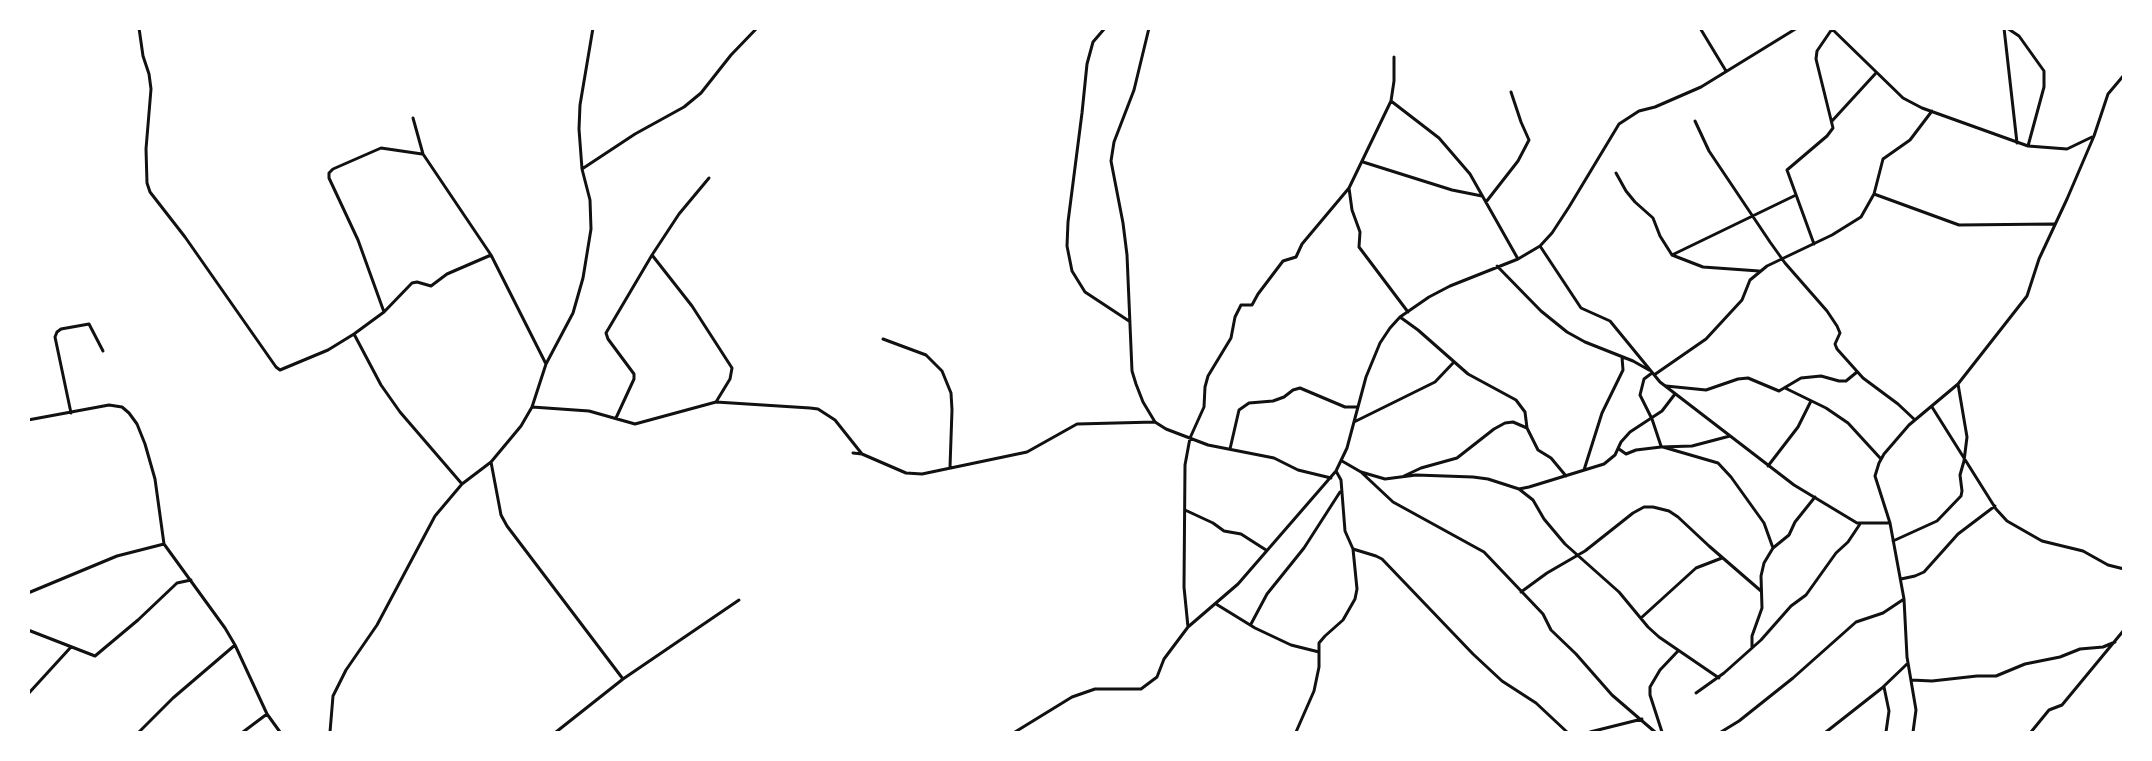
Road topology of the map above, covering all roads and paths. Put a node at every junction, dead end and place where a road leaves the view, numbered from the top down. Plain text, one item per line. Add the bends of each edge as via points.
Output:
1 (139, 28) edge
2 (592, 28) edge
3 (757, 28) edge
4 (1105, 28) edge
5 (1149, 28) edge
6 (1700, 28) edge
7 (1797, 28) edge
8 (2005, 28) edge
9 (1831, 29) edge
10 (1394, 57) dead end
11 (1726, 71) junction
12 (1876, 73) junction
13 (2124, 75) edge
14 (1511, 92) dead end
15 (1391, 101) junction
16 (1932, 111) junction
17 (413, 118) dead end
18 (1695, 121) dead end
19 (1832, 121) junction
20 (2094, 136) junction
21 (2016, 143) junction
22 (2028, 146) junction
23 (423, 154) junction
24 (1362, 161) junction
25 (582, 169) junction
26 (1616, 173) dead end
27 (709, 178) dead end
28 (1349, 188) junction
29 (1874, 194) junction
30 (1796, 195) junction
31 (1482, 196) junction
32 (1486, 202) junction
33 (1753, 215) junction
34 (2054, 224) junction
35 (1814, 244) junction
36 (1539, 246) junction
37 (491, 255) junction
38 (652, 255) junction
39 (1672, 255) junction
40 (1782, 258) junction
41 (1518, 259) junction
42 (1497, 266) junction
43 (1761, 271) junction
44 (384, 312) junction
45 (1407, 312) junction
46 (1400, 317) junction
47 (1130, 321) junction
48 (354, 334) junction
49 (883, 339) dead end
50 (103, 351) dead end
51 (1622, 357) junction
52 (1454, 362) junction
53 (546, 364) junction
54 (1857, 372) junction
55 (1652, 373) junction
56 (1958, 384) junction
57 (1664, 386) junction
58 (1785, 388) junction
59 (1676, 394) junction
60 (1811, 401) junction
61 (716, 402) junction
62 (532, 407) junction
63 (1358, 407) junction
64 (1932, 407) junction
65 (71, 413) junction
66 (616, 418) junction
67 (1652, 419) junction
68 (28, 420) edge
69 (1915, 420) junction
70 (1155, 422) junction
71 (1354, 422) junction
72 (1527, 428) junction
73 (1731, 435) junction
74 (1190, 438) junction
75 (1662, 447) junction
76 (1230, 449) junction
77 (1619, 449) junction
78 (853, 453) dead end
79 (862, 454) junction
80 (1881, 459) junction
81 (1342, 461) junction
82 (1964, 461) junction
83 (491, 462) junction
84 (1767, 466) junction
85 (950, 467) junction
86 (1584, 470) junction
87 (1336, 471) junction
88 (1361, 472) junction
89 (1402, 476) junction
90 (1566, 476) junction
91 (1331, 478) junction
92 (462, 484) junction
93 (1519, 489) junction
94 (1341, 490) junction
95 (1815, 497) junction
96 (1995, 507) junction
97 (1185, 510) junction
98 (1890, 523) junction
99 (1860, 524) junction
100 (1893, 541) junction
101 (164, 544) junction
102 (1773, 548) junction
103 (1353, 549) junction
104 (1266, 550) junction
105 (1578, 556) junction
106 (1722, 558) junction
107 (2124, 569) edge
108 (1901, 579) junction
109 (191, 580) junction
110 (1761, 591) junction
111 (1521, 592) junction
112 (28, 593) edge
113 (1904, 599) junction
114 (739, 600) dead end
115 (1216, 604) junction
116 (1641, 618) junction
117 (1251, 624) junction
118 (1188, 627) junction
119 (28, 630) edge
120 (2124, 630) edge
121 (2115, 642) junction
122 (235, 645) junction
123 (71, 647) junction
124 (1752, 647) junction
125 (1678, 651) junction
126 (1319, 652) junction
127 (1908, 664) junction
128 (1719, 678) junction
129 (623, 679) junction
130 (1911, 680) junction
131 (1884, 686) junction
132 (1696, 693) dead end
133 (28, 694) edge
134 (267, 714) junction
135 (1642, 719) junction
136 (139, 732) edge
137 (243, 732) edge
138 (280, 732) edge
139 (330, 732) edge
140 (556, 732) edge
141 (1015, 732) edge
142 (1296, 732) edge
143 (1567, 732) edge
144 (1590, 732) edge
145 (1655, 732) edge
146 (1662, 732) edge
147 (1721, 732) edge
148 (1829, 732) edge
149 (1886, 732) edge
150 (1913, 732) edge
151 (2031, 732) edge

1 - 48 street via 151,89 146,169 153,196 276,368 280,370 328,350
2 - 25 street via 580,105
3 - 25 street via 684,107
4 - 47 street via 1093,42 1087,64 1067,246 1072,271 1085,292
5 - 47 street via 1111,161 1123,223
6 - 11 street
7 - 11 street
8 - 21 street
8 - 22 street via 2019,36 2044,71 2044,87
9 - 12 street
9 - 19 street via 1816,59
10 - 15 street
11 - 36 street via 1701,87 1640,111 1619,124 1552,233
12 - 16 street via 1903,98
12 - 19 street
13 - 20 street via 2108,94
14 - 32 street via 1529,140
15 - 24 street
15 - 31 street via 1439,138 1470,174
16 - 21 street
16 - 29 street via 1910,140 1883,159
17 - 23 street
18 - 33 street via 1709,151
19 - 30 street via 1830,133 1787,170
20 - 22 street via 2067,149
20 - 34 street
21 - 22 street
23 - 37 street
23 - 44 street via 381,148 329,173
24 - 28 street
24 - 31 street
25 - 53 street via 590,200 591,229 583,278 573,313
26 - 39 street via 1635,202 1653,218
27 - 38 street via 679,213
28 - 45 street via 1360,232 1359,247
28 - 74 street via 1302,244 1296,257 1283,261 1252,305 1241,305 1230,338 1208,376 1204,407
29 - 34 street via 1959,225
29 - 35 street via 1859,219
30 - 33 street
30 - 35 street
31 - 32 street
32 - 41 street
33 - 39 street
33 - 40 street
34 - 56 street via 2027,296
35 - 40 street
36 - 41 street
36 - 55 street via 1581,308 1610,321
37 - 44 street via 447,274 431,286 412,283
37 - 53 street
38 - 61 street via 692,306 732,368
38 - 66 street via 606,333 634,374
39 - 43 street via 1702,267
40 - 43 street
40 - 54 street via 1833,319 1840,333 1836,347
41 - 42 street
42 - 45 street via 1429,297
42 - 51 street via 1553,322 1585,342
43 - 55 street via 1750,280 1742,300 1706,339
44 - 48 street
45 - 46 street
46 - 52 street
46 - 63 street via 1380,343
47 - 70 street via 1132,371
48 - 92 street via 400,412
49 - 85 street via 926,355 942,371 951,393
50 - 65 street via 89,324 57,332
51 - 55 street
51 - 86 street via 1623,370 1602,413
52 - 71 street via 1434,382
52 - 72 street via 1516,400 1524,412
53 - 62 street
54 - 58 street via 1839,381 1821,376 1801,378
54 - 69 street
55 - 57 street
55 - 67 street via 1644,379 1640,395
56 - 64 street
56 - 82 street via 1967,436
57 - 58 street via 1706,390 1748,378 1777,391
57 - 59 street
58 - 60 street
59 - 67 street
59 - 73 street
60 - 80 street via 1852,425
60 - 84 street via 1798,427
61 - 66 street via 641,423
61 - 79 street via 818,410 835,420
62 - 66 street via 589,411
62 - 83 street
63 - 71 street
63 - 76 street via 1345,407 1300,388 1273,401 1249,403 1239,410
64 - 69 street
64 - 82 street
65 - 68 street
65 - 101 street via 109,405 122,407 137,424 155,479
67 - 75 street
67 - 77 street via 1630,432
69 - 80 street
70 - 74 street
70 - 85 street via 1077,424 1027,452
71 - 81 street
72 - 89 street via 1505,423 1462,456
72 - 90 street via 1539,452 1551,458
73 - 75 street via 1692,446
73 - 84 street
74 - 76 street
74 - 97 street via 1185,465
75 - 77 street via 1626,454
75 - 102 street via 1718,463 1756,510
76 - 91 street via 1274,458 1298,470
77 - 86 street via 1604,464
78 - 79 street
79 - 85 street via 906,473 922,474
80 - 98 street via 1875,476
81 - 87 street
81 - 88 street
82 - 96 street
82 - 100 street via 1960,475 1962,491 1955,504 1937,521
83 - 92 street
83 - 129 street via 501,516 507,526
84 - 95 street
86 - 90 street
87 - 91 street
87 - 94 street
88 - 89 street via 1385,479
88 - 111 street via 1393,502 1484,552
89 - 93 street via 1473,477
90 - 93 street
91 - 104 street
92 - 139 street via 435,516 377,625 346,670 333,696
93 - 105 street via 1533,500 1544,519
94 - 103 street via 1345,531
94 - 117 street via 1304,548 1267,594
95 - 99 street
95 - 102 street via 1789,534
96 - 107 street via 2007,520 2036,538 2083,551
96 - 108 street via 1958,534 1924,572
97 - 104 street via 1224,531 1241,534
97 - 118 street
98 - 99 street
98 - 100 street
99 - 124 street via 1811,589
100 - 108 street
101 - 109 street
101 - 112 street via 117,556
102 - 110 street via 1762,567
103 - 126 street via 1355,599 1343,620 1322,639
103 - 143 street via 1382,559 1473,654 1502,681 1543,708
104 - 115 street
105 - 106 street via 1633,513 1653,507 1678,517
105 - 111 street
105 - 116 street via 1619,592
106 - 110 street
106 - 116 street via 1696,568
108 - 113 street
109 - 122 street
109 - 123 street via 174,585 100,653 91,655
110 - 124 street via 1762,608
111 - 135 street via 1551,630 1612,694
113 - 127 street
113 - 147 street via 1883,613 1856,622 1793,678
114 - 129 street
115 - 117 street
115 - 118 street
116 - 125 street
117 - 126 street via 1291,645
118 - 141 street via 1164,659 1157,677 1144,687 1095,689 1072,697
119 - 123 street
120 - 121 street
121 - 130 street via 2025,664 1995,676
121 - 151 street via 2063,705 2049,710
122 - 134 street
122 - 136 street
123 - 133 street
124 - 128 street
125 - 128 street
125 - 146 street via 1650,687
126 - 142 street via 1314,691
127 - 130 street
127 - 131 street
128 - 132 street
129 - 140 street
130 - 150 street via 1916,710
131 - 148 street
131 - 149 street via 1889,711
134 - 137 street
134 - 138 street
135 - 144 street
135 - 145 street

